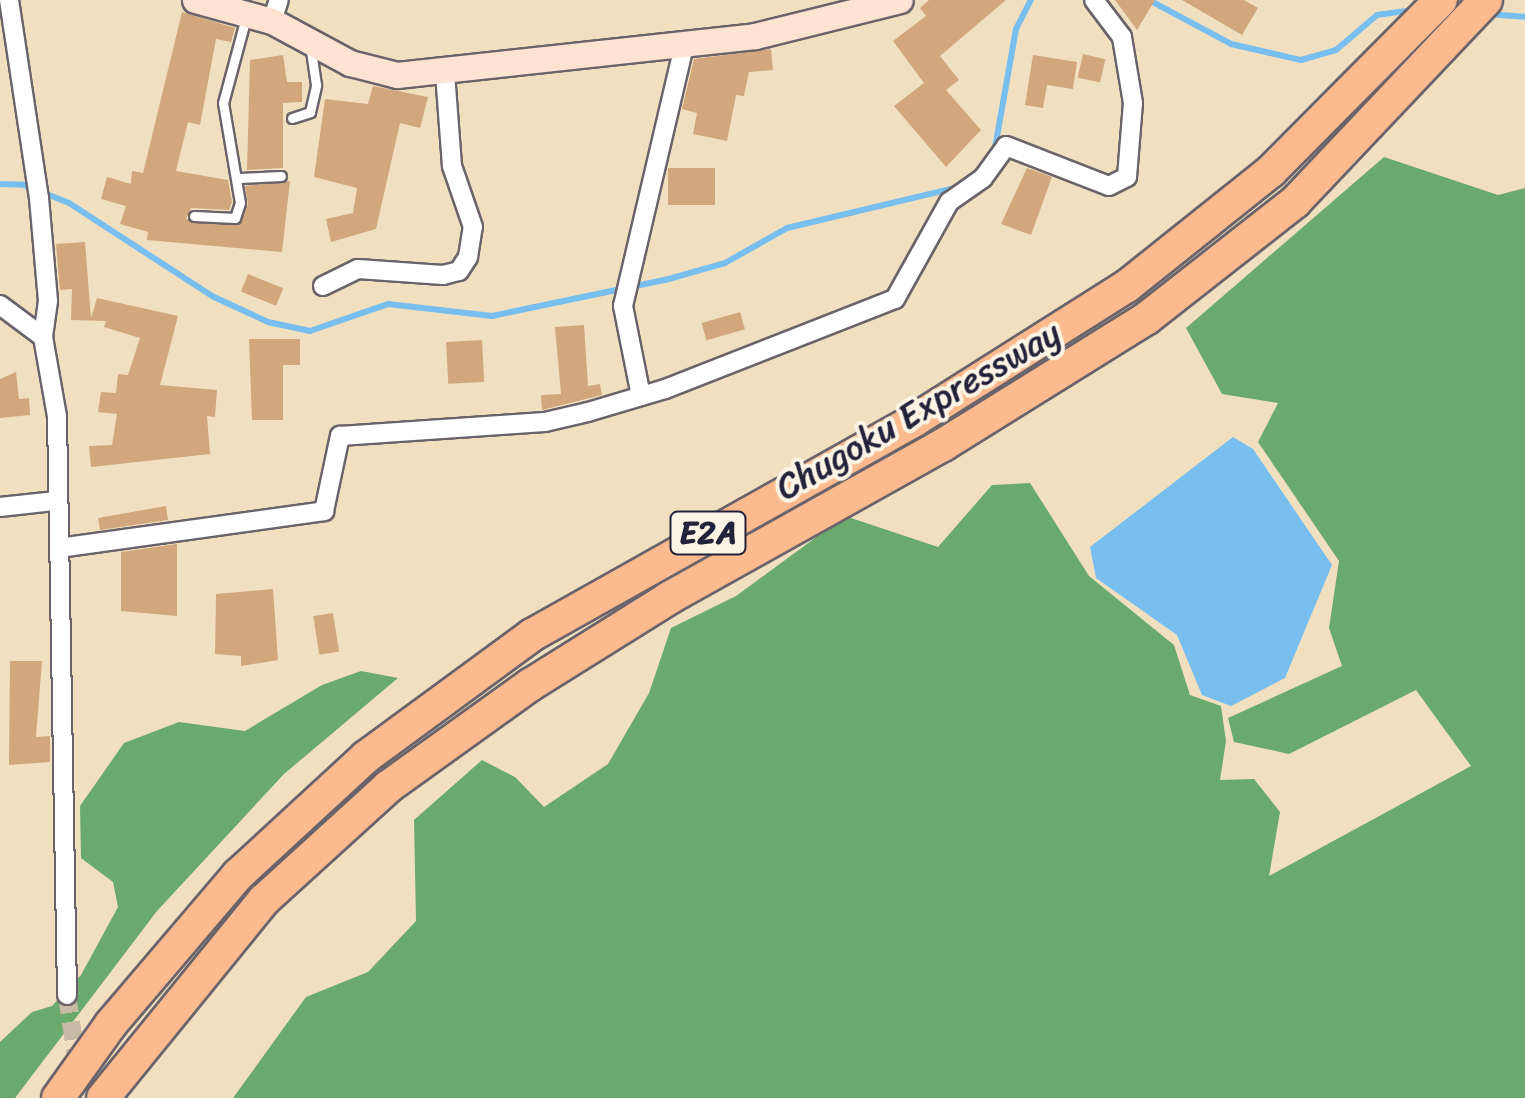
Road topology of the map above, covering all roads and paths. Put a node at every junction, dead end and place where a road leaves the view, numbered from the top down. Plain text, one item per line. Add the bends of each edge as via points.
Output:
1 (9, 0) edge
2 (195, 0) edge
3 (900, 0) edge
4 (1094, 0) edge
5 (1440, 0) edge
6 (1486, 0) edge
7 (266, 12) edge
8 (310, 41) junction
9 (684, 46) junction
10 (445, 73) junction
11 (292, 118) dead end
12 (281, 176) dead end
13 (240, 178) junction
14 (194, 216) dead end
15 (323, 286) dead end
16 (0, 305) edge
17 (43, 337) junction
18 (641, 396) junction
19 (54, 500) junction
20 (0, 506) edge
21 (59, 548) junction
22 (67, 995) tunnel mouth
23 (58, 1098) edge
24 (103, 1098) edge

1 - 17 street via 40,198 48,301
2 - 7 main road
3 - 9 main road via 822,24
4 - 18 street via 1122,37 1132,103 1127,177 1109,186 1006,146 983,178 949,202 894,299
5 - 23 highway, Chugoku Expressway / E2A via 1271,171 1127,286 915,420 532,635 366,758 238,875 111,1024
6 - 24 highway, Chugoku Expressway / E2A via 1295,202 1148,318 943,445 669,598 530,685 388,787 264,900
7 - 8 main road
7 - 13 lane via 223,103 223,132
8 - 10 main road via 350,63 397,75
8 - 11 lane via 316,85 310,112
9 - 10 main road
9 - 18 street via 623,306
10 - 15 street via 452,166 473,227 468,257 459,270 443,275 358,269
12 - 13 lane
13 - 14 lane via 235,218
16 - 17 street
17 - 19 street via 56,416
18 - 21 street via 545,422 340,436 324,511
19 - 20 street
19 - 21 street
21 - 22 street

